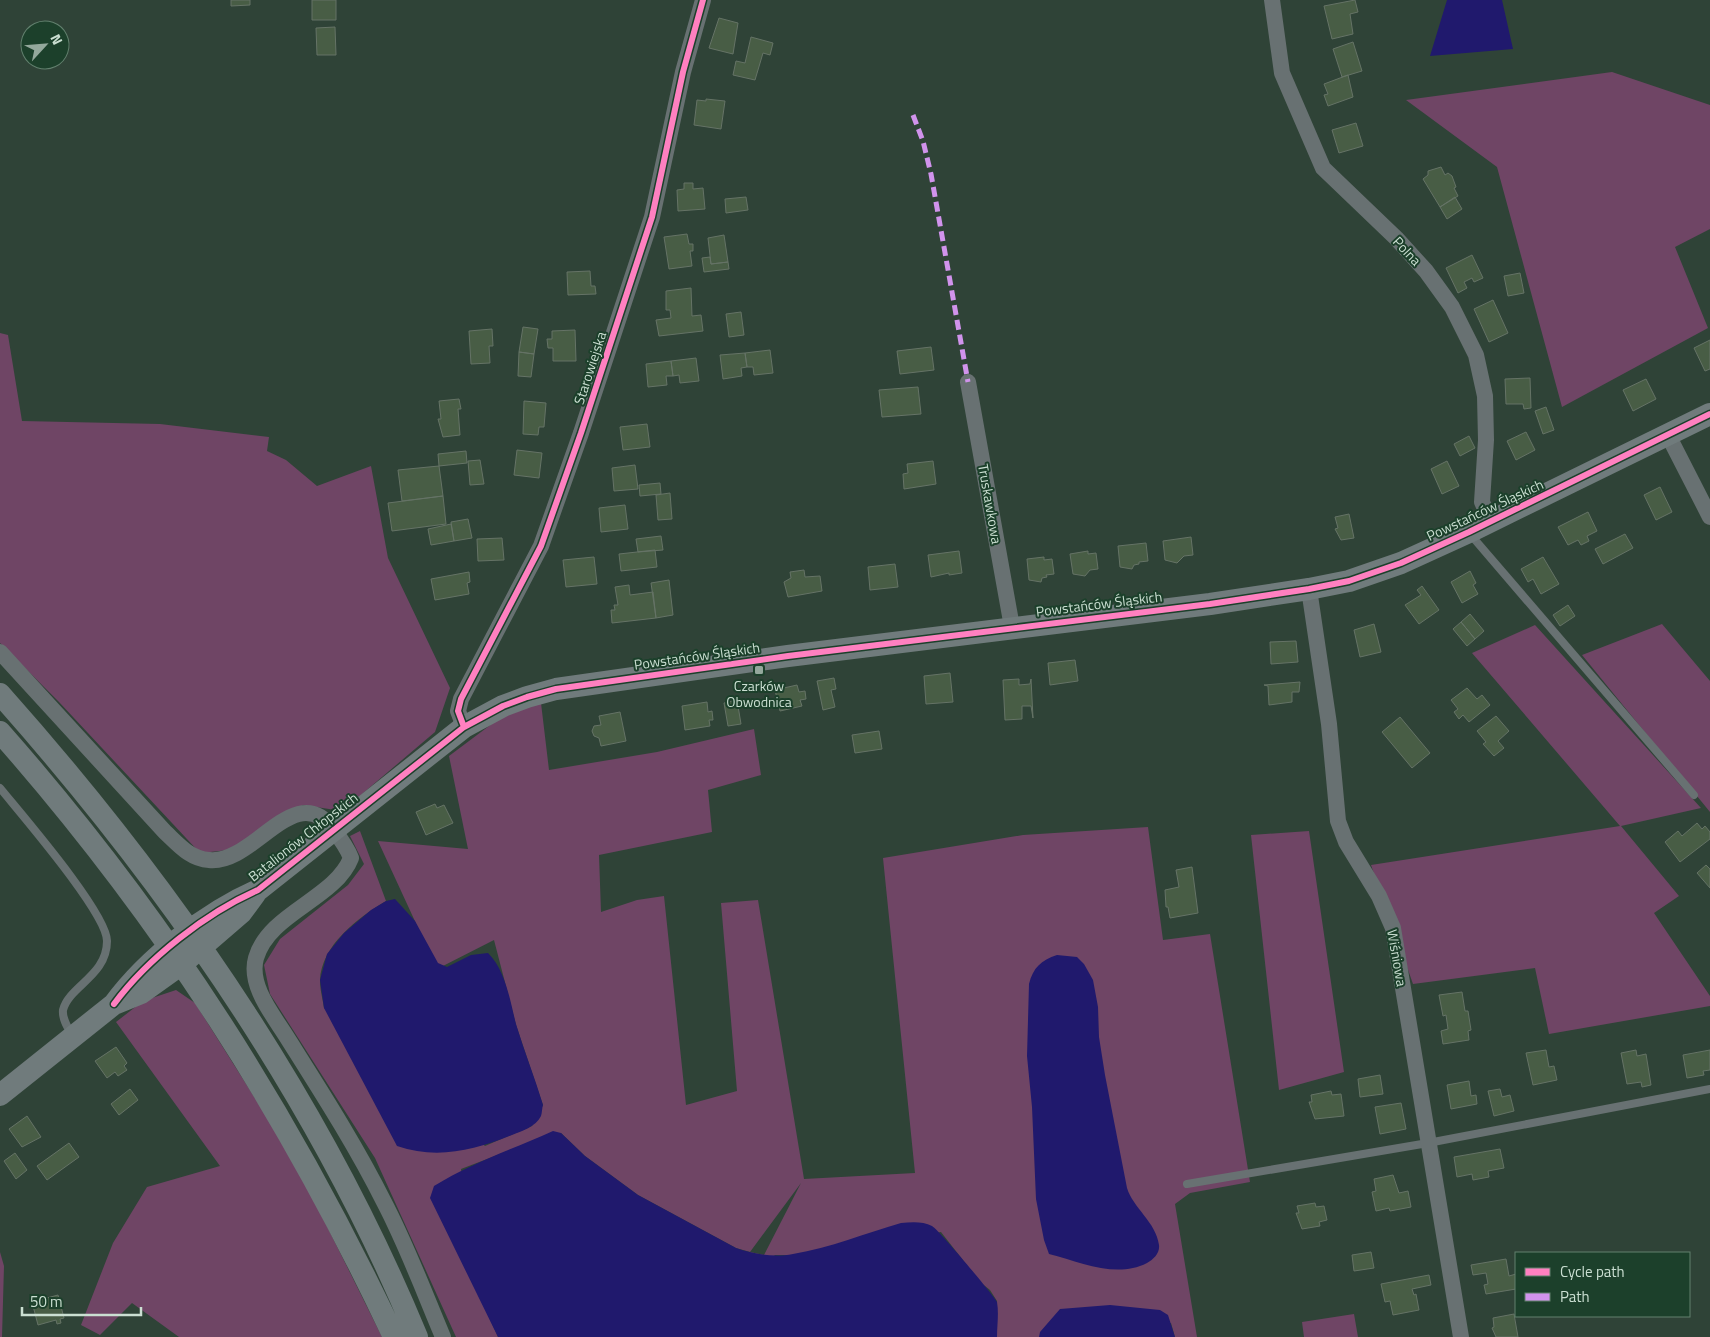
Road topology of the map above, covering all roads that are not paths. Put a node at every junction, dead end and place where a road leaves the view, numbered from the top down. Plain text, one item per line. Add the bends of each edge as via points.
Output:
1 (703, 0) edge
2 (1272, 0) edge
3 (968, 382) dead end
4 (1710, 414) edge
5 (1668, 435) junction
6 (1710, 517) edge
7 (1491, 522) junction
8 (1469, 532) junction
9 (1309, 589) junction
10 (1012, 627) junction
11 (0, 652) edge
12 (0, 694) edge
13 (464, 727) junction
14 (0, 732) edge
15 (0, 788) edge
16 (1694, 795) dead end
17 (334, 830) junction
18 (195, 940) junction
19 (177, 955) junction
20 (73, 1037) junction
21 (1710, 1089) edge
22 (0, 1095) edge
23 (1428, 1143) junction
24 (1187, 1184) dead end
25 (394, 1337) edge
26 (417, 1337) edge
27 (443, 1337) edge
28 (1461, 1337) edge

1 - 13 street, Starowiejska via 683,72 652,218 588,415 541,546 461,700 458,711
2 - 7 street, Polna via 1282,73 1323,168 1396,238 1426,272 1452,307 1476,355 1485,396 1482,502
3 - 10 street, Truskawkowa
4 - 5 street, Powstańców Śląskich
5 - 6 street
5 - 7 street, Powstańców Śląskich
7 - 8 street, Powstańców Śląskich
8 - 9 street, Powstańców Śląskich via 1401,563 1349,581
8 - 16 lane
9 - 10 street, Powstańców Śląskich
9 - 23 street, Wiśniowa via 1329,724 1338,821 1393,928
10 - 13 street, Powstańców Śląskich via 556,689 502,706
11 - 17 street via 190,856 208,860 234,857 277,825 308,811 326,819
12 - 18 street via 78,784 142,865
13 - 17 street, Batalionów Chłopskich
14 - 19 street via 110,864
15 - 20 lane via 94,909 107,940 95,973 68,1000 63,1011
17 - 18 street, Batalionów Chłopskich via 258,890 230,902
17 - 27 street via 351,858 347,867 268,935 256,957 255,978 275,1019 343,1127 384,1201
18 - 19 street, Batalionów Chłopskich
18 - 26 street via 261,1039 326,1150 373,1239
19 - 20 street, Batalionów Chłopskich via 141,992 114,1004
19 - 25 street via 265,1091
20 - 22 street, Batalionów Chłopskich
21 - 23 lane
23 - 24 lane
23 - 28 street, Wiśniowa

